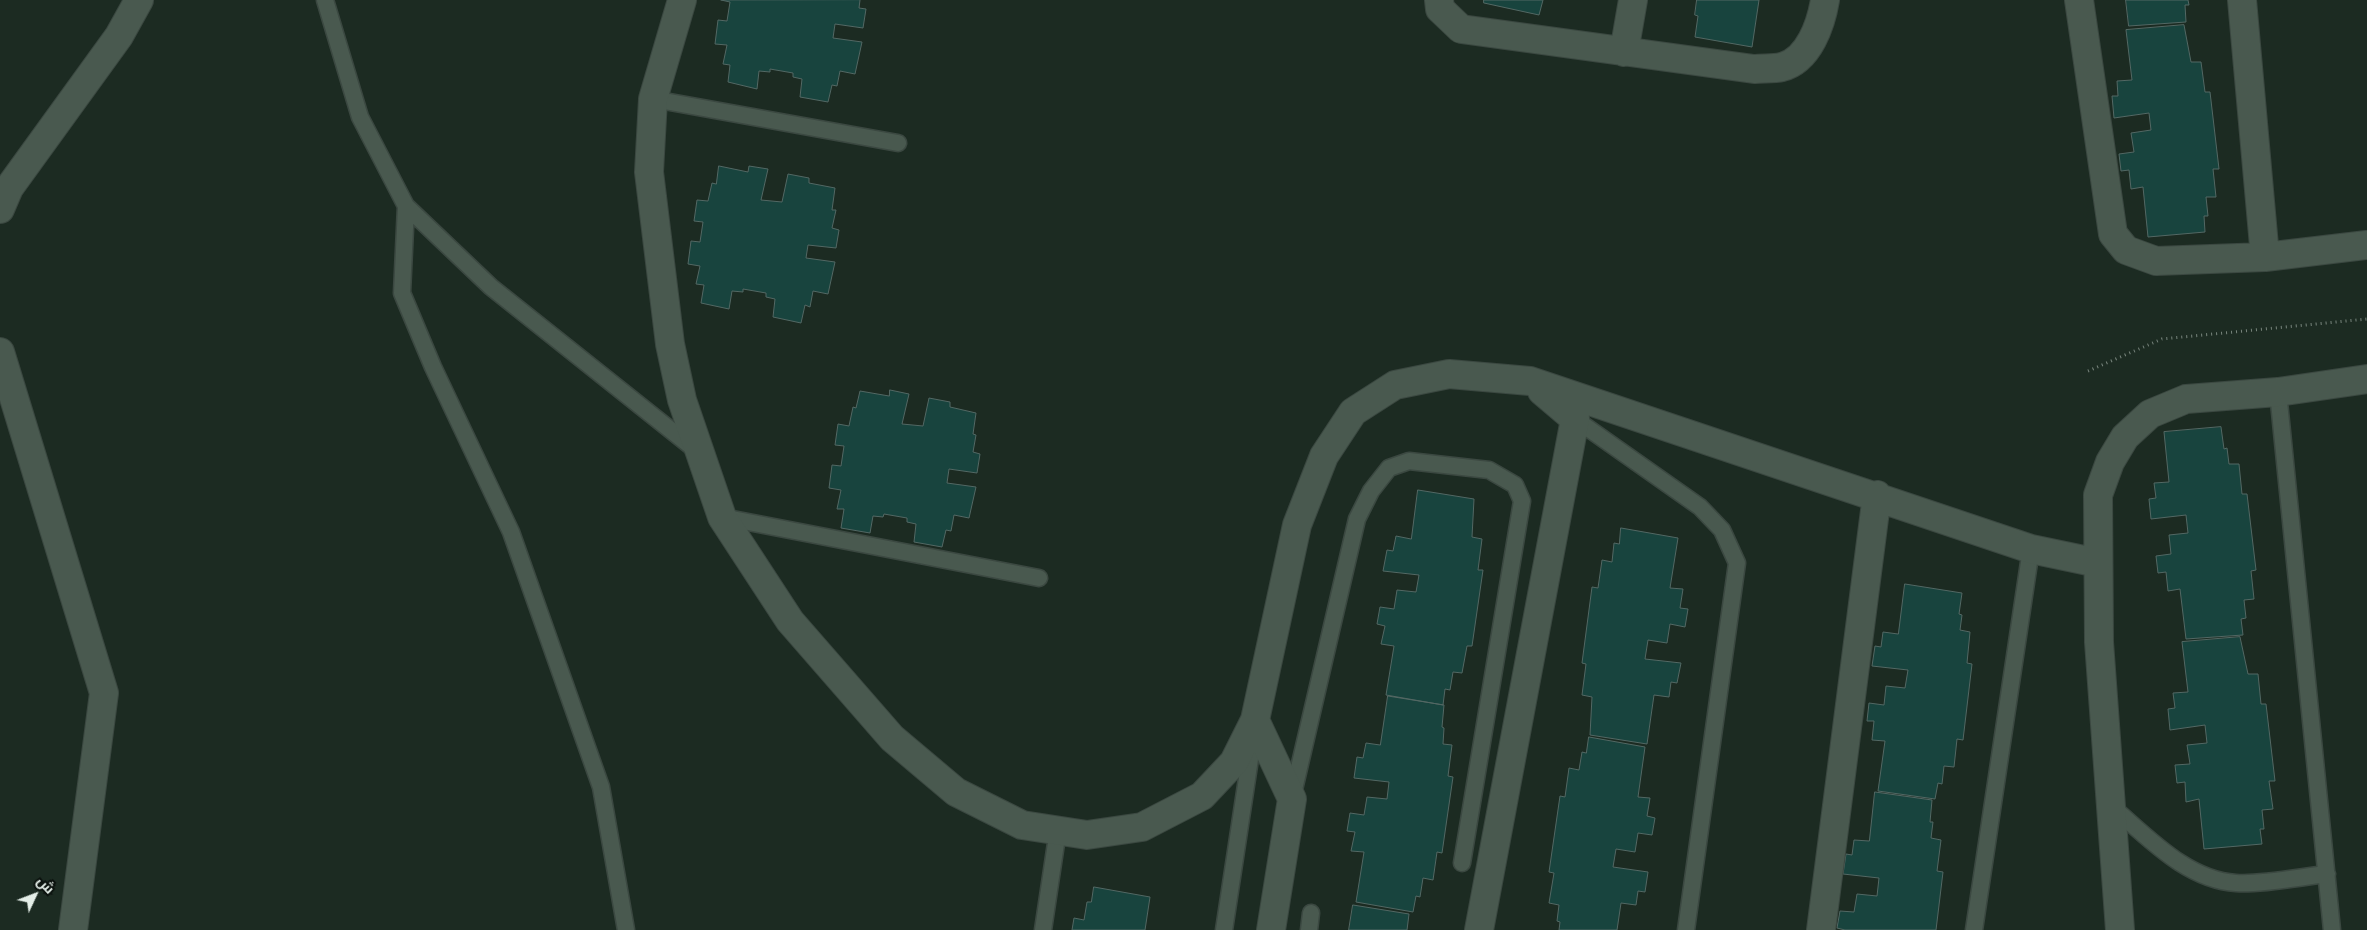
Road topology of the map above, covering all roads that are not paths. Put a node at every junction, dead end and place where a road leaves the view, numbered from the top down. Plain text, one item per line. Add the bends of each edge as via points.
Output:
1 (139, 0) edge
2 (325, 0) edge
3 (682, 0) edge
4 (1439, 0) edge
5 (1633, 0) edge
6 (1825, 0) edge
7 (2079, 0) edge
8 (2242, 0) edge
9 (1624, 52) junction
10 (653, 99) junction
11 (898, 143) dead end
12 (406, 206) junction
13 (0, 209) edge
14 (2367, 246) edge
15 (2265, 257) junction
16 (0, 352) edge
17 (2367, 379) edge
18 (1530, 381) junction
19 (2278, 392) junction
20 (1575, 419) junction
21 (701, 455) junction
22 (1877, 496) junction
23 (722, 518) junction
24 (2032, 549) junction
25 (2098, 563) junction
26 (1039, 578) dead end
27 (1255, 720) junction
28 (1292, 799) junction
29 (2111, 806) junction
30 (1058, 830) junction
31 (1462, 862) dead end
32 (2327, 874) junction
33 (1311, 913) dead end
34 (73, 930) edge
35 (626, 930) edge
36 (1043, 930) edge
37 (1224, 930) edge
38 (1271, 930) edge
39 (1309, 930) edge
40 (1480, 930) edge
41 (1686, 930) edge
42 (1821, 930) edge
43 (1974, 930) edge
44 (2120, 930) edge
45 (2332, 930) edge

1 - 13 street via 118,36 9,188
2 - 12 lane via 360,117
3 - 10 street
4 - 9 street via 1440,9 1461,29
5 - 9 street
6 - 9 street via 1821,23 1805,52 1784,66 1754,69
7 - 15 street via 2113,234 2126,250 2156,261
8 - 15 street
10 - 11 lane
10 - 21 street via 649,172 670,344 682,400
12 - 21 lane via 492,287
12 - 35 lane via 402,293 433,367 511,532 601,787
14 - 15 street
16 - 34 street via 104,693
17 - 19 street
18 - 20 street
18 - 22 street
18 - 27 street via 1449,374 1395,385 1353,412 1324,456 1297,525
19 - 25 street via 2186,399 2150,414 2125,437 2110,462 2098,495
19 - 32 lane
20 - 40 street
20 - 41 lane via 1700,507 1722,530 1737,563
21 - 23 street
22 - 24 street
22 - 42 street
23 - 26 lane
23 - 30 street via 790,621 892,738 956,792 1022,825
24 - 25 street
24 - 43 lane
25 - 29 street via 2099,642
27 - 28 street
27 - 30 street via 1234,762 1202,796 1142,827 1087,835
27 - 37 lane
28 - 31 lane via 1357,519 1371,491 1389,468 1409,461 1489,470 1515,485 1522,501
28 - 38 street
29 - 32 lane via 2182,864 2220,881 2237,883
29 - 44 street
30 - 36 lane
32 - 45 lane
33 - 39 lane

